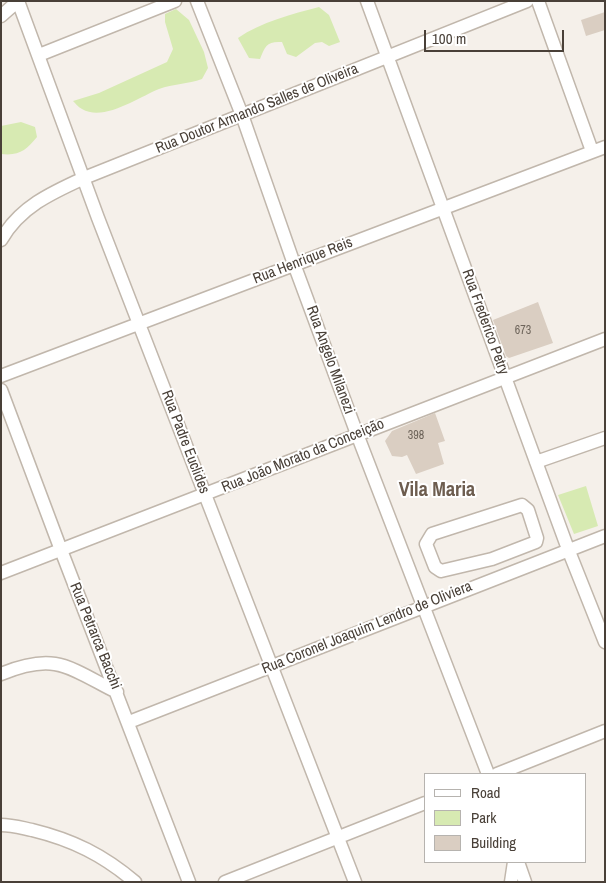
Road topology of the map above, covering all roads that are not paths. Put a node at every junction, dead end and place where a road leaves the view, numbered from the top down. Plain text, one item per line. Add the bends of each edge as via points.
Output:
1 (18, 1) edge
2 (175, 1) edge
3 (197, 1) edge
4 (367, 1) edge
5 (527, 1) edge
6 (538, 1) edge
7 (1, 16) edge
8 (39, 54) junction
9 (388, 57) junction
10 (242, 115) junction
11 (605, 147) edge
12 (592, 151) junction
13 (84, 178) junction
14 (444, 207) junction
15 (1, 240) edge
16 (294, 264) junction
17 (139, 324) junction
18 (605, 340) edge
19 (1, 376) edge
20 (505, 377) junction
21 (1, 390) edge
22 (357, 434) junction
23 (605, 438) edge
24 (536, 462) junction
25 (206, 495) junction
26 (605, 536) edge
27 (568, 549) junction
28 (61, 550) junction
29 (483, 561) junction
30 (1, 573) edge
31 (488, 580) junction
32 (423, 607) junction
33 (604, 635) edge
34 (271, 666) junction
35 (1, 674) edge
36 (117, 692) junction
37 (129, 722) junction
38 (605, 731) edge
39 (488, 773) edge
40 (500, 773) edge
41 (424, 803) edge
42 (1, 825) edge
43 (338, 838) junction
44 (514, 863) edge
45 (518, 863) edge
46 (135, 882) edge
47 (189, 882) edge
48 (226, 882) edge
49 (355, 882) edge
50 (511, 882) edge
51 (525, 882) edge

1 - 7 street
1 - 8 street, Rua Padre Euclides
2 - 8 street
3 - 10 street, Rua Angelo Milanezi
4 - 9 street, Rua Frederico Petry
5 - 9 street, Rua Doutor Armando Salles de Oliveira
6 - 12 street
8 - 13 street, Rua Padre Euclides
9 - 10 street, Rua Doutor Armando Salles de Oliveira
9 - 14 street, Rua Frederico Petry
10 - 13 street, Rua Doutor Armando Salles de Oliveira
10 - 16 street, Rua Angelo Milanezi
11 - 12 street, Rua Henrique Reis
12 - 14 street, Rua Henrique Reis
13 - 15 street, Rua Doutor Armando Salles de Oliveira via 51,193 27,209
13 - 17 street, Rua Padre Euclides
14 - 16 street, Rua Henrique Reis
14 - 20 street, Rua Frederico Petry
16 - 17 street, Rua Henrique Reis
16 - 22 street, Rua Angelo Milanezi
17 - 19 street, Rua Henrique Reis
17 - 25 street, Rua Padre Euclides
18 - 20 street, Rua João Morato da Conceição
20 - 22 street, Rua João Morato da Conceição
20 - 24 street, Rua Frederico Petry
21 - 28 street, Rua Petrarca Bacchi
22 - 25 street, Rua João Morato da Conceição
22 - 32 street, Rua Angelo Milanezi
23 - 24 street
24 - 27 street, Rua Frederico Petry
25 - 28 street, Rua João Morato da Conceição
25 - 34 street, Rua Padre Euclides
26 - 27 street, Rua Coronel Joaquim Lendro de Oliviera
27 - 31 street, Rua Coronel Joaquim Lendro de Oliviera
27 - 33 street, Rua Frederico Petry
28 - 30 street, Rua João Morato da Conceição
28 - 36 street, Rua Petrarca Bacchi
29 - 29 street via 438,570 428,550 427,540 432,534 522,505 526,507 536,542
29 - 31 street
31 - 32 street, Rua Coronel Joaquim Lendro de Oliviera
32 - 34 street, Rua Coronel Joaquim Lendro de Oliviera
32 - 39 street, Rua Angelo Milanezi
34 - 37 street, Rua Coronel Joaquim Lendro de Oliviera
34 - 43 street, Rua Padre Euclides
35 - 36 street via 31,664 56,664
36 - 37 street, Rua Petrarca Bacchi
37 - 47 street, Rua Petrarca Bacchi
38 - 40 street
41 - 43 street
42 - 46 street via 73,842 98,854
43 - 48 street
43 - 49 street, Rua Padre Euclides
44 - 50 street
45 - 51 street

